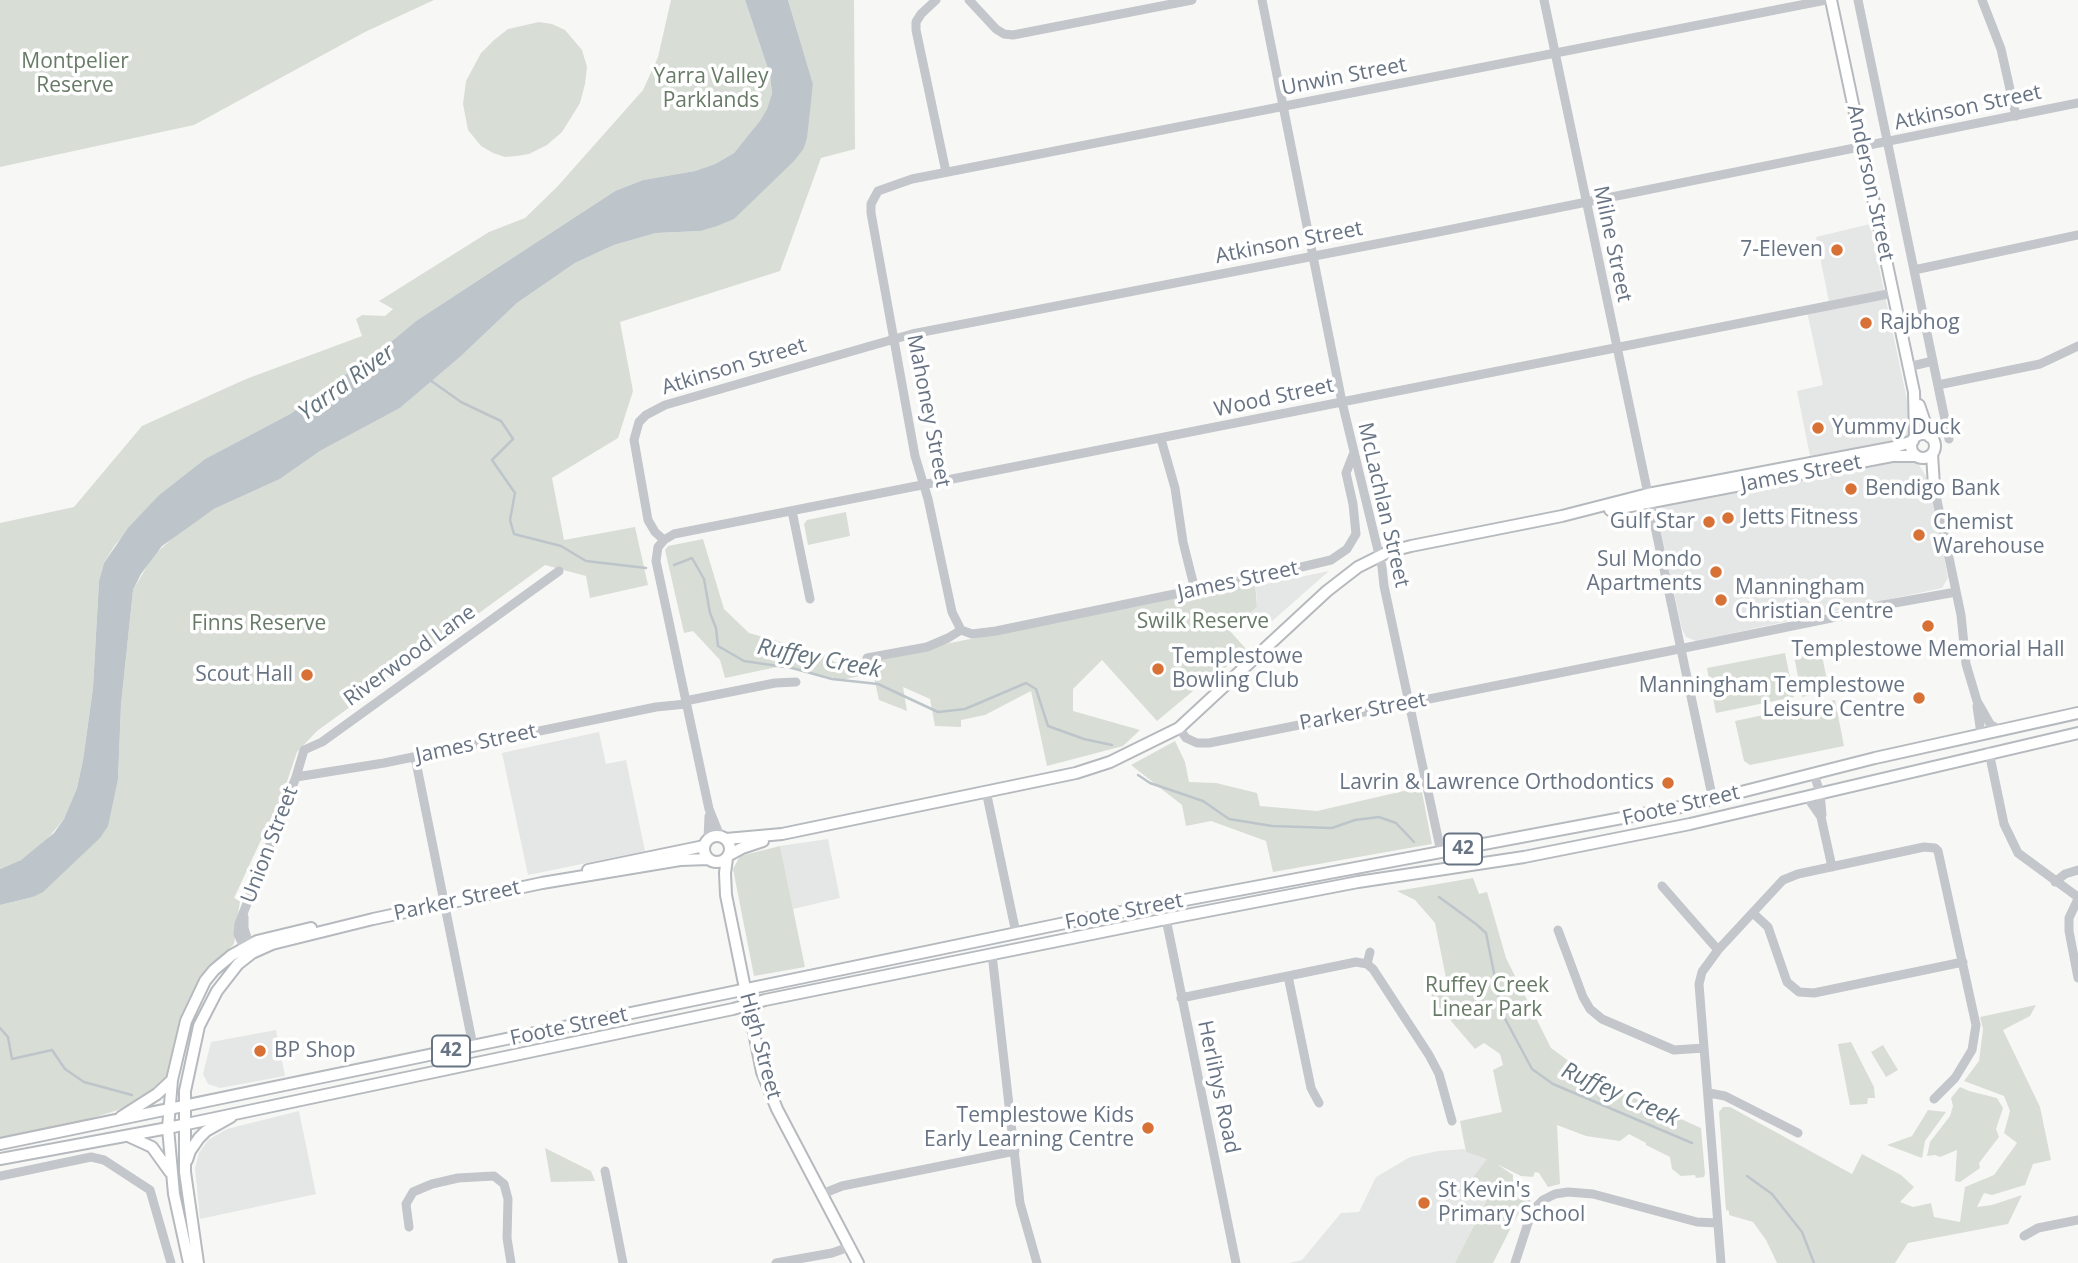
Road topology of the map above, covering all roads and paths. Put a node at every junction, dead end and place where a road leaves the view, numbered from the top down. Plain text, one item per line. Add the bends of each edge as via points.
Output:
1 (936, 0) edge
2 (969, 0) edge
3 (1192, 0) edge
4 (1262, 0) edge
5 (1544, 0) edge
6 (1829, 0) edge
7 (1858, 0) edge
8 (1982, 0) edge
9 (1554, 54) junction
10 (2078, 103) edge
11 (1282, 107) junction
12 (2016, 116) junction
13 (1888, 142) junction
14 (1862, 147) junction
15 (946, 172) junction
16 (873, 197) joint
17 (1586, 203) junction
18 (2078, 235) edge
19 (1312, 257) junction
20 (1914, 270) junction
21 (1893, 293) junction
22 (895, 339) junction
23 (2078, 346) edge
24 (1617, 349) junction
25 (1933, 361) junction
26 (1908, 366) junction
27 (1938, 385) junction
28 (1914, 392) junction
29 (1342, 402) junction
30 (1930, 437) junction
31 (1161, 439) junction
32 (1914, 439) junction
33 (1949, 439) dead end
34 (1932, 454) junction
35 (1353, 455) junction
36 (1918, 457) junction
37 (1853, 459) junction
38 (923, 485) junction
39 (1934, 486) junction
40 (1649, 498) junction
41 (792, 511) junction
42 (664, 540) junction
43 (1378, 556) junction
44 (559, 571) dead end
45 (1195, 590) junction
46 (1956, 592) junction
47 (810, 599) dead end
48 (961, 630) junction
49 (1682, 649) junction
50 (867, 658) dead end
51 (796, 682) dead end
52 (685, 701) junction
53 (1977, 701) junction
54 (1409, 702) junction
55 (2078, 713) edge
56 (1179, 728) junction
57 (2000, 730) junction
58 (2078, 733) edge
59 (1981, 734) junction
60 (1933, 745) junction
61 (1989, 752) junction
62 (415, 757) junction
63 (1937, 765) junction
64 (1814, 774) junction
65 (296, 777) junction
66 (986, 791) junction
67 (1820, 793) junction
68 (1807, 797) junction
69 (1713, 800) junction
70 (709, 809) junction
71 (1821, 817) junction
72 (1718, 818) junction
73 (782, 834) junction
74 (723, 837) junction
75 (706, 842) junction
76 (1441, 852) junction
77 (728, 856) junction
78 (710, 860) junction
79 (1832, 867) junction
80 (1444, 869) junction
81 (2078, 870) edge
82 (2055, 882) junction
83 (542, 883) junction
84 (1662, 886) dead end
85 (726, 895) junction
86 (2078, 898) edge
87 (444, 904) junction
88 (1163, 904) junction
89 (1753, 913) junction
90 (1166, 919) junction
91 (1558, 930) dead end
92 (1016, 933) junction
93 (248, 948) junction
94 (1718, 950) junction
95 (1370, 952) dead end
96 (992, 954) junction
97 (1963, 962) junction
98 (1367, 964) junction
99 (1288, 976) junction
100 (2078, 978) edge
101 (745, 989) junction
102 (1181, 998) junction
103 (748, 1005) junction
104 (473, 1046) junction
105 (1704, 1048) junction
106 (172, 1080) junction
107 (1709, 1093) junction
108 (1934, 1099) dead end
109 (1319, 1103) dead end
110 (184, 1106) junction
111 (169, 1110) junction
112 (240, 1112) junction
113 (114, 1121) junction
114 (1452, 1121) dead end
115 (184, 1123) junction
116 (169, 1128) junction
117 (1798, 1133) dead end
118 (128, 1136) junction
119 (0, 1144) edge
120 (1015, 1151) junction
121 (0, 1159) edge
122 (605, 1171) dead end
123 (185, 1172) junction
124 (171, 1175) junction
125 (0, 1176) edge
126 (822, 1194) junction
127 (2078, 1220) edge
128 (1717, 1223) junction
129 (409, 1227) dead end
130 (2024, 1236) dead end
131 (849, 1247) junction
132 (171, 1263) edge
133 (189, 1263) edge
134 (198, 1263) edge
135 (511, 1263) edge
136 (623, 1263) edge
137 (776, 1263) edge
138 (858, 1263) edge
139 (1037, 1263) edge
140 (1236, 1263) edge
141 (1515, 1263) edge
142 (1721, 1263) edge

1 - 15 street via 921,14 916,30
2 - 3 street via 996,29 1013,35
4 - 11 street, McLachlan Street
5 - 9 street, Milne Street
6 - 9 street, Unwin Street
6 - 14 main road, Anderson Street
7 - 13 street, Anderson Street
8 - 12 street via 2004,61
9 - 11 street, Unwin Street
9 - 17 street, Milne Street
10 - 12 street, Atkinson Street
11 - 15 street, Unwin Street
11 - 19 street, McLachlan Street
12 - 13 street, Atkinson Street
13 - 14 street, Atkinson Street
13 - 20 street, Anderson Street
14 - 17 street, Atkinson Street
14 - 21 main road, Anderson Street
15 - 16 street, Unwin Street via 891,185
16 - 22 street, Mahoney Street via 870,213
17 - 19 street, Atkinson Street
17 - 24 street, Milne Street
18 - 20 street
19 - 22 street, Atkinson Street
19 - 29 street, McLachlan Street
20 - 25 street, Anderson Street
21 - 24 street, Wood Street
21 - 26 main road, Anderson Street
22 - 38 street, Mahoney Street
22 - 42 street, Atkinson Street via 665,405 646,415 635,430 634,450 648,520
23 - 27 street via 2040,364
24 - 29 street, Wood Street
24 - 40 street, Milne Street
25 - 26 street
25 - 27 street, Anderson Street
26 - 28 main road, Anderson Street
27 - 33 street, Anderson Street
28 - 30 main road, Anderson Street
28 - 32 main road, Anderson Street
29 - 31 street, Wood Street
29 - 35 street, McLachlan Street
30 - 32 main road
30 - 34 main road
31 - 38 street, Wood Street
31 - 45 street
32 - 36 main road via 1912,451
32 - 37 main road, James Street
34 - 36 main road
34 - 39 main road
35 - 43 street, McLachlan Street
35 - 45 street, James Street via 1346,474 1356,534 1343,552 1320,563
36 - 37 main road, James Street
36 - 39 main road
37 - 40 main road, James Street
38 - 41 street, Wood Street
38 - 48 street, Mahoney Street via 952,612
39 - 46 street
40 - 43 main road, James Street
40 - 49 street, Milne Street
41 - 42 street, Wood Street via 699,527
41 - 47 street
42 - 52 street via 656,561
43 - 54 street, McLachlan Street
43 - 56 main road, James Street via 1327,591
44 - 65 street, Riverwood Lane via 304,750
45 - 48 street, James Street via 989,633
46 - 49 street, Parker Street
46 - 53 street via 1966,664
48 - 50 street, James Street via 927,646
49 - 54 street, Parker Street
49 - 69 street, Milne Street
51 - 52 street, James Street
52 - 62 street, James Street
52 - 70 street
53 - 57 street via 1990,724
53 - 59 street
54 - 56 street, Parker Street via 1209,743 1186,738
54 - 76 street, McLachlan Street
55 - 57 main road, Foote Street / 42
56 - 66 main road via 1110,762
57 - 59 main road, Foote Street / 42
58 - 61 main road, Foote Street / 42
59 - 60 main road, Foote Street / 42
59 - 61 main road
60 - 63 main road
60 - 64 main road, Foote Street / 42
61 - 63 main road, Foote Street / 42
61 - 82 street via 2009,837 2018,853
62 - 65 street, James Street
62 - 87 street
63 - 67 main road, Foote Street / 42
64 - 67 street
64 - 69 main road, Foote Street / 42
65 - 93 street, Union Street via 244,912
66 - 73 main road
66 - 92 street
67 - 68 main road, Foote Street / 42
67 - 71 street
68 - 71 street
68 - 72 main road, Foote Street / 42
69 - 72 main road
69 - 76 main road, Foote Street / 42
70 - 74 street
70 - 75 street
71 - 79 street
72 - 80 main road, Foote Street / 42
73 - 74 main road
73 - 77 main road
74 - 75 main road
74 - 77 main road via 730,846
75 - 78 main road
75 - 83 main road, Parker Street via 681,852
76 - 80 main road
76 - 88 main road, Foote Street / 42
77 - 78 main road via 718,862
77 - 85 main road, High Street
78 - 83 main road, Parker Street via 680,860
78 - 85 main road, High Street
79 - 89 street via 1783,880
79 - 97 street via 1935,848
80 - 90 main road, Foote Street / 42
81 - 82 street
82 - 86 street
83 - 87 main road, Parker Street
84 - 94 street
85 - 101 main road, High Street
86 - 100 street via 2069,918
87 - 93 main road, Parker Street
87 - 104 street
88 - 90 street, Herlihys Road
88 - 92 main road, Foote Street / 42
89 - 94 street
89 - 97 street via 1768,927 1787,982 1799,992 1814,993
90 - 96 main road, Foote Street / 42
90 - 102 street, Herlihys Road
91 - 105 street via 1583,997 1602,1019 1674,1050
92 - 101 main road, Foote Street / 42
93 - 106 main road via 214,970 198,993
93 - 110 main road via 224,980 199,1027
94 - 105 street via 1699,984
95 - 98 street
96 - 103 main road, Foote Street / 42
96 - 120 street
97 - 108 street via 1975,1038 1964,1065
98 - 99 street via 1356,962
98 - 114 street via 1429,1055
99 - 102 street
99 - 109 street via 1311,1088
101 - 103 main road, High Street
101 - 104 main road, Foote Street / 42
102 - 140 street, Herlihys Road
103 - 112 main road, Foote Street / 42
103 - 126 main road, High Street via 769,1090
104 - 110 main road, Foote Street / 42
105 - 107 street
106 - 111 main road
106 - 113 main road
107 - 117 street via 1725,1096
107 - 128 street
110 - 111 main road, Foote Street / 42
110 - 115 main road
111 - 113 main road, Foote Street
111 - 116 main road
112 - 115 main road, Foote Street
112 - 123 main road, 42 via 199,1138
113 - 119 main road, Foote Street
115 - 116 main road, Foote Street
115 - 123 main road, 42
116 - 118 main road, Foote Street
116 - 124 main road
118 - 121 main road, Foote Street
118 - 124 main road via 152,1147
120 - 126 street
120 - 139 street via 1020,1204
122 - 136 street
123 - 134 main road, 42
124 - 133 main road
125 - 132 street via 95,1157 104,1160 152,1193
126 - 131 main road, High Street
127 - 130 street via 2038,1228
128 - 141 street via 1697,1222 1593,1194 1555,1194 1536,1206
128 - 142 street
129 - 135 street via 406,1203 413,1192 450,1179 490,1175 506,1190
131 - 137 street
131 - 138 main road, High Street

